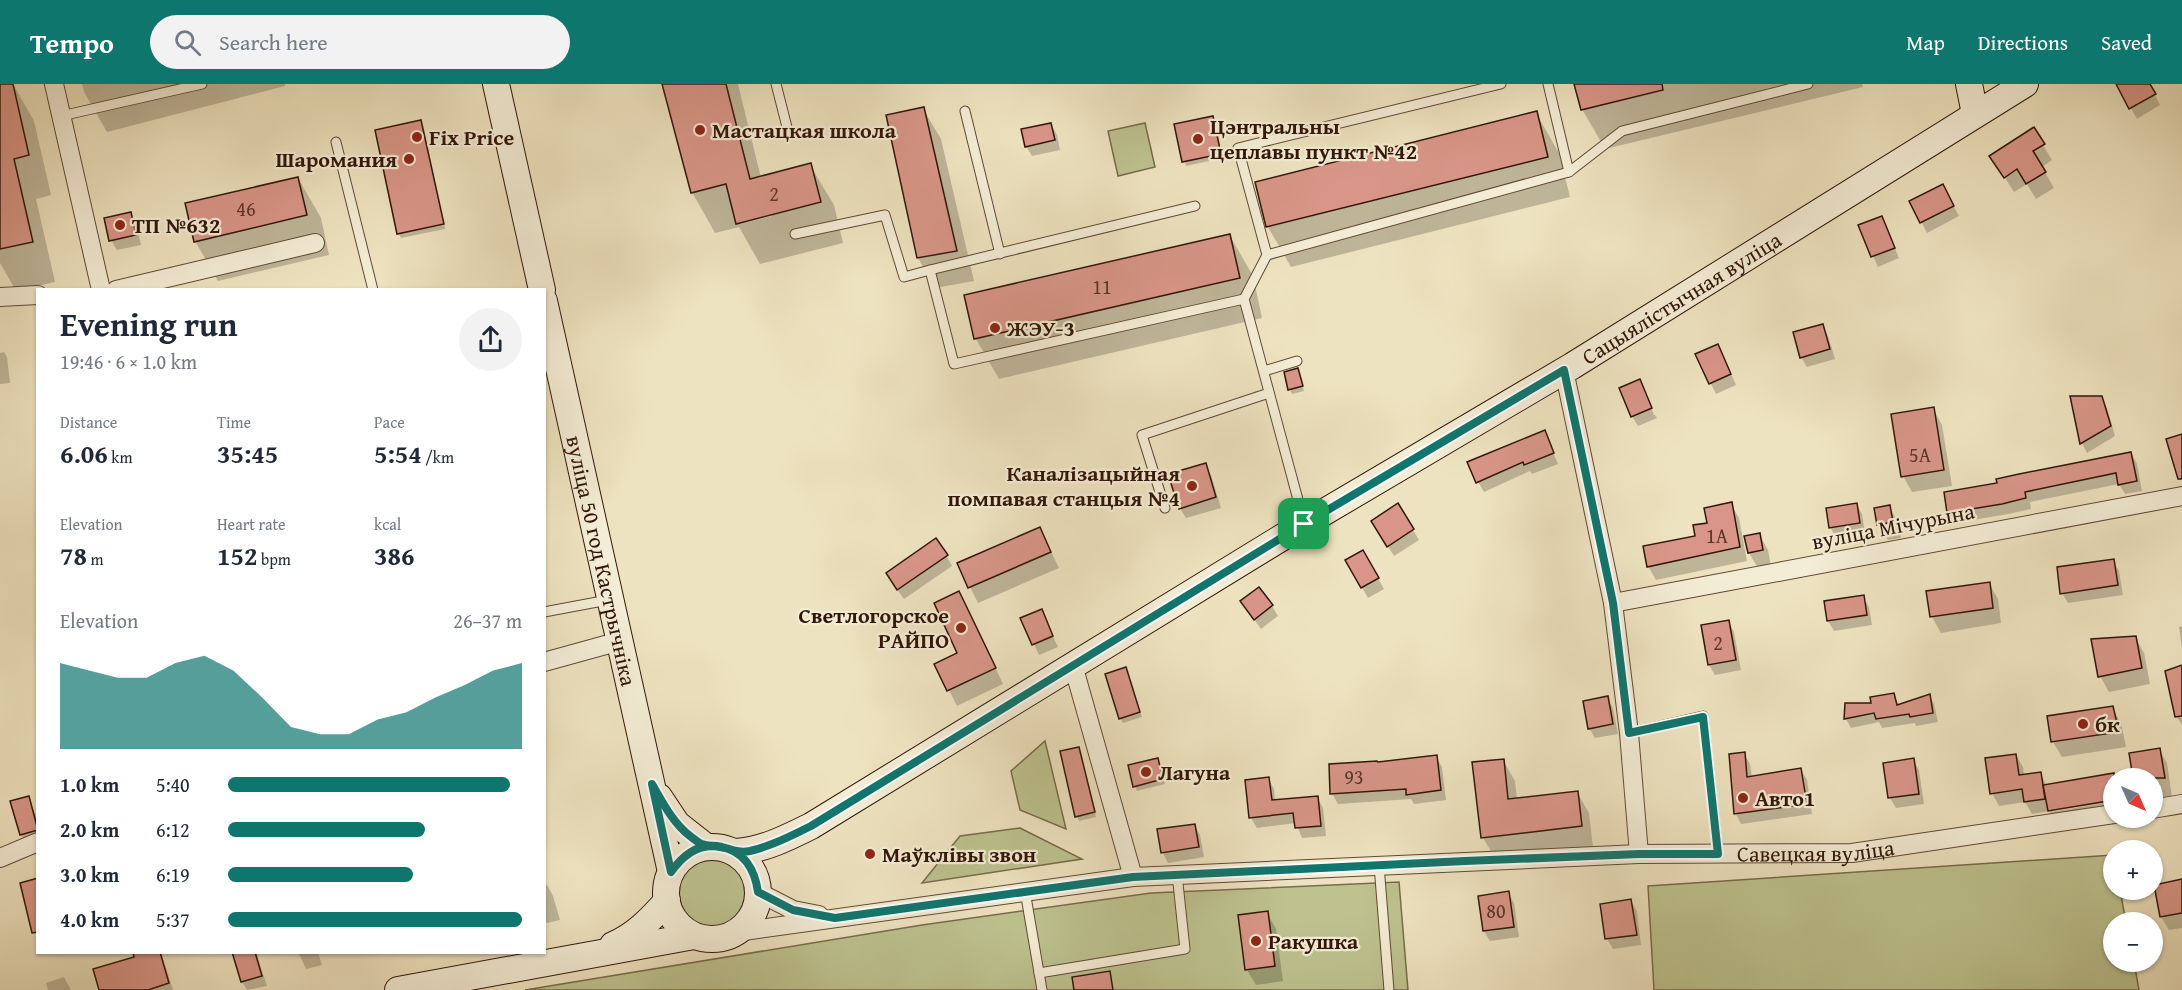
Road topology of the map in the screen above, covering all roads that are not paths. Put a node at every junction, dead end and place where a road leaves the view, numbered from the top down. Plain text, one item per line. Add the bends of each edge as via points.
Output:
1 (54, 84) edge
2 (202, 84) edge
3 (496, 84) edge
4 (776, 84) edge
5 (1501, 84) edge
6 (1548, 84) edge
7 (1808, 84) edge
8 (1969, 84) edge
9 (2025, 84) edge
10 (965, 111) dead end
11 (1976, 114) junction
12 (62, 116) junction
13 (788, 131) dead end
14 (336, 142) dead end
15 (1569, 172) junction
16 (1195, 206) dead end
17 (795, 234) dead end
18 (315, 243) dead end
19 (1000, 254) junction
20 (1267, 255) junction
21 (930, 270) junction
22 (101, 288) edge
23 (126, 288) edge
24 (372, 288) edge
25 (542, 288) edge
26 (36, 295) edge
27 (0, 297) edge
28 (1244, 299) junction
29 (546, 310) edge
30 (1297, 361) dead end
31 (1564, 370) junction
32 (1264, 371) junction
33 (1269, 393) junction
34 (2182, 496) edge
35 (1165, 508) dead end
36 (1304, 524) junction
37 (611, 600) junction
38 (1613, 603) junction
39 (546, 612) edge
40 (620, 641) junction
41 (546, 661) edge
42 (1073, 665) junction
43 (1629, 733) junction
44 (652, 784) junction
45 (2182, 804) edge
46 (2163, 807) edge
47 (2103, 816) edge
48 (811, 826) junction
49 (36, 843) edge
50 (705, 846) junction
51 (736, 852) junction
52 (1639, 854) junction
53 (1718, 854) junction
54 (0, 858) edge
55 (1379, 865) junction
56 (671, 872) junction
57 (1177, 874) junction
58 (1133, 877) junction
59 (757, 884) junction
60 (1025, 891) junction
61 (667, 901) junction
62 (835, 918) junction
63 (737, 932) junction
64 (694, 936) junction
65 (590, 955) junction
66 (1039, 973) junction
67 (398, 990) edge
68 (1042, 990) edge
69 (1389, 990) edge

1 - 12 street
2 - 12 lane
3 - 25 main road
4 - 13 lane
5 - 20 lane via 1238,148
6 - 15 lane
7 - 15 lane via 1622,131
8 - 11 main road
9 - 11 main road, Сацыялістычная вуліца
10 - 19 lane
11 - 31 main road, Сацыялістычная вуліца
12 - 22 street
14 - 24 lane
15 - 20 lane
16 - 19 lane
17 - 21 lane via 885,215 904,278
18 - 23 street
19 - 21 lane
20 - 28 lane
21 - 28 lane via 954,364
26 - 27 street
28 - 32 lane
29 - 37 main road, вуліца 50 год Кастрычніка
30 - 32 lane
31 - 36 main road, Сацыялістычная вуліца
31 - 38 street
32 - 33 lane
33 - 35 lane via 1142,435
33 - 36 lane
34 - 38 street, вуліца Мічурына
36 - 42 main road, Сацыялістычная вуліца
37 - 39 lane
37 - 40 main road, вуліца 50 год Кастрычніка
38 - 43 street
40 - 41 street
40 - 44 main road, вуліца 50 год Кастрычніка
42 - 48 main road, Сацыялістычная вуліца
42 - 58 street
43 - 52 street
43 - 53 lane via 1703,717
44 - 50 main road, вуліца 50 год Кастрычніка via 676,824
44 - 56 main road, вуліца 50 год Кастрычніка
45 - 46 street
47 - 53 street, Савецкая вуліца via 1852,853
48 - 51 main road, Сацыялістычная вуліца via 770,844
48 - 59 main road, Сацыялістычная вуліца
49 - 54 street
50 - 51 main road
50 - 56 main road via 679,860
51 - 59 main road via 748,863
52 - 53 street, Савецкая вуліца
52 - 55 street, Савецкая вуліца
55 - 57 street, Савецкая вуліца
55 - 69 lane
56 - 61 main road
57 - 58 street, Савецкая вуліца
57 - 66 lane via 1185,949
58 - 60 street, Савецкая вуліца
59 - 62 street, Савецкая вуліца via 793,910
59 - 63 main road via 756,908
60 - 62 street, Савецкая вуліца
60 - 66 lane
61 - 64 main road via 671,916
61 - 65 main road via 634,933
62 - 63 street, Савецкая вуліца
63 - 64 main road via 723,938
64 - 65 main road
65 - 67 main road
66 - 68 lane

